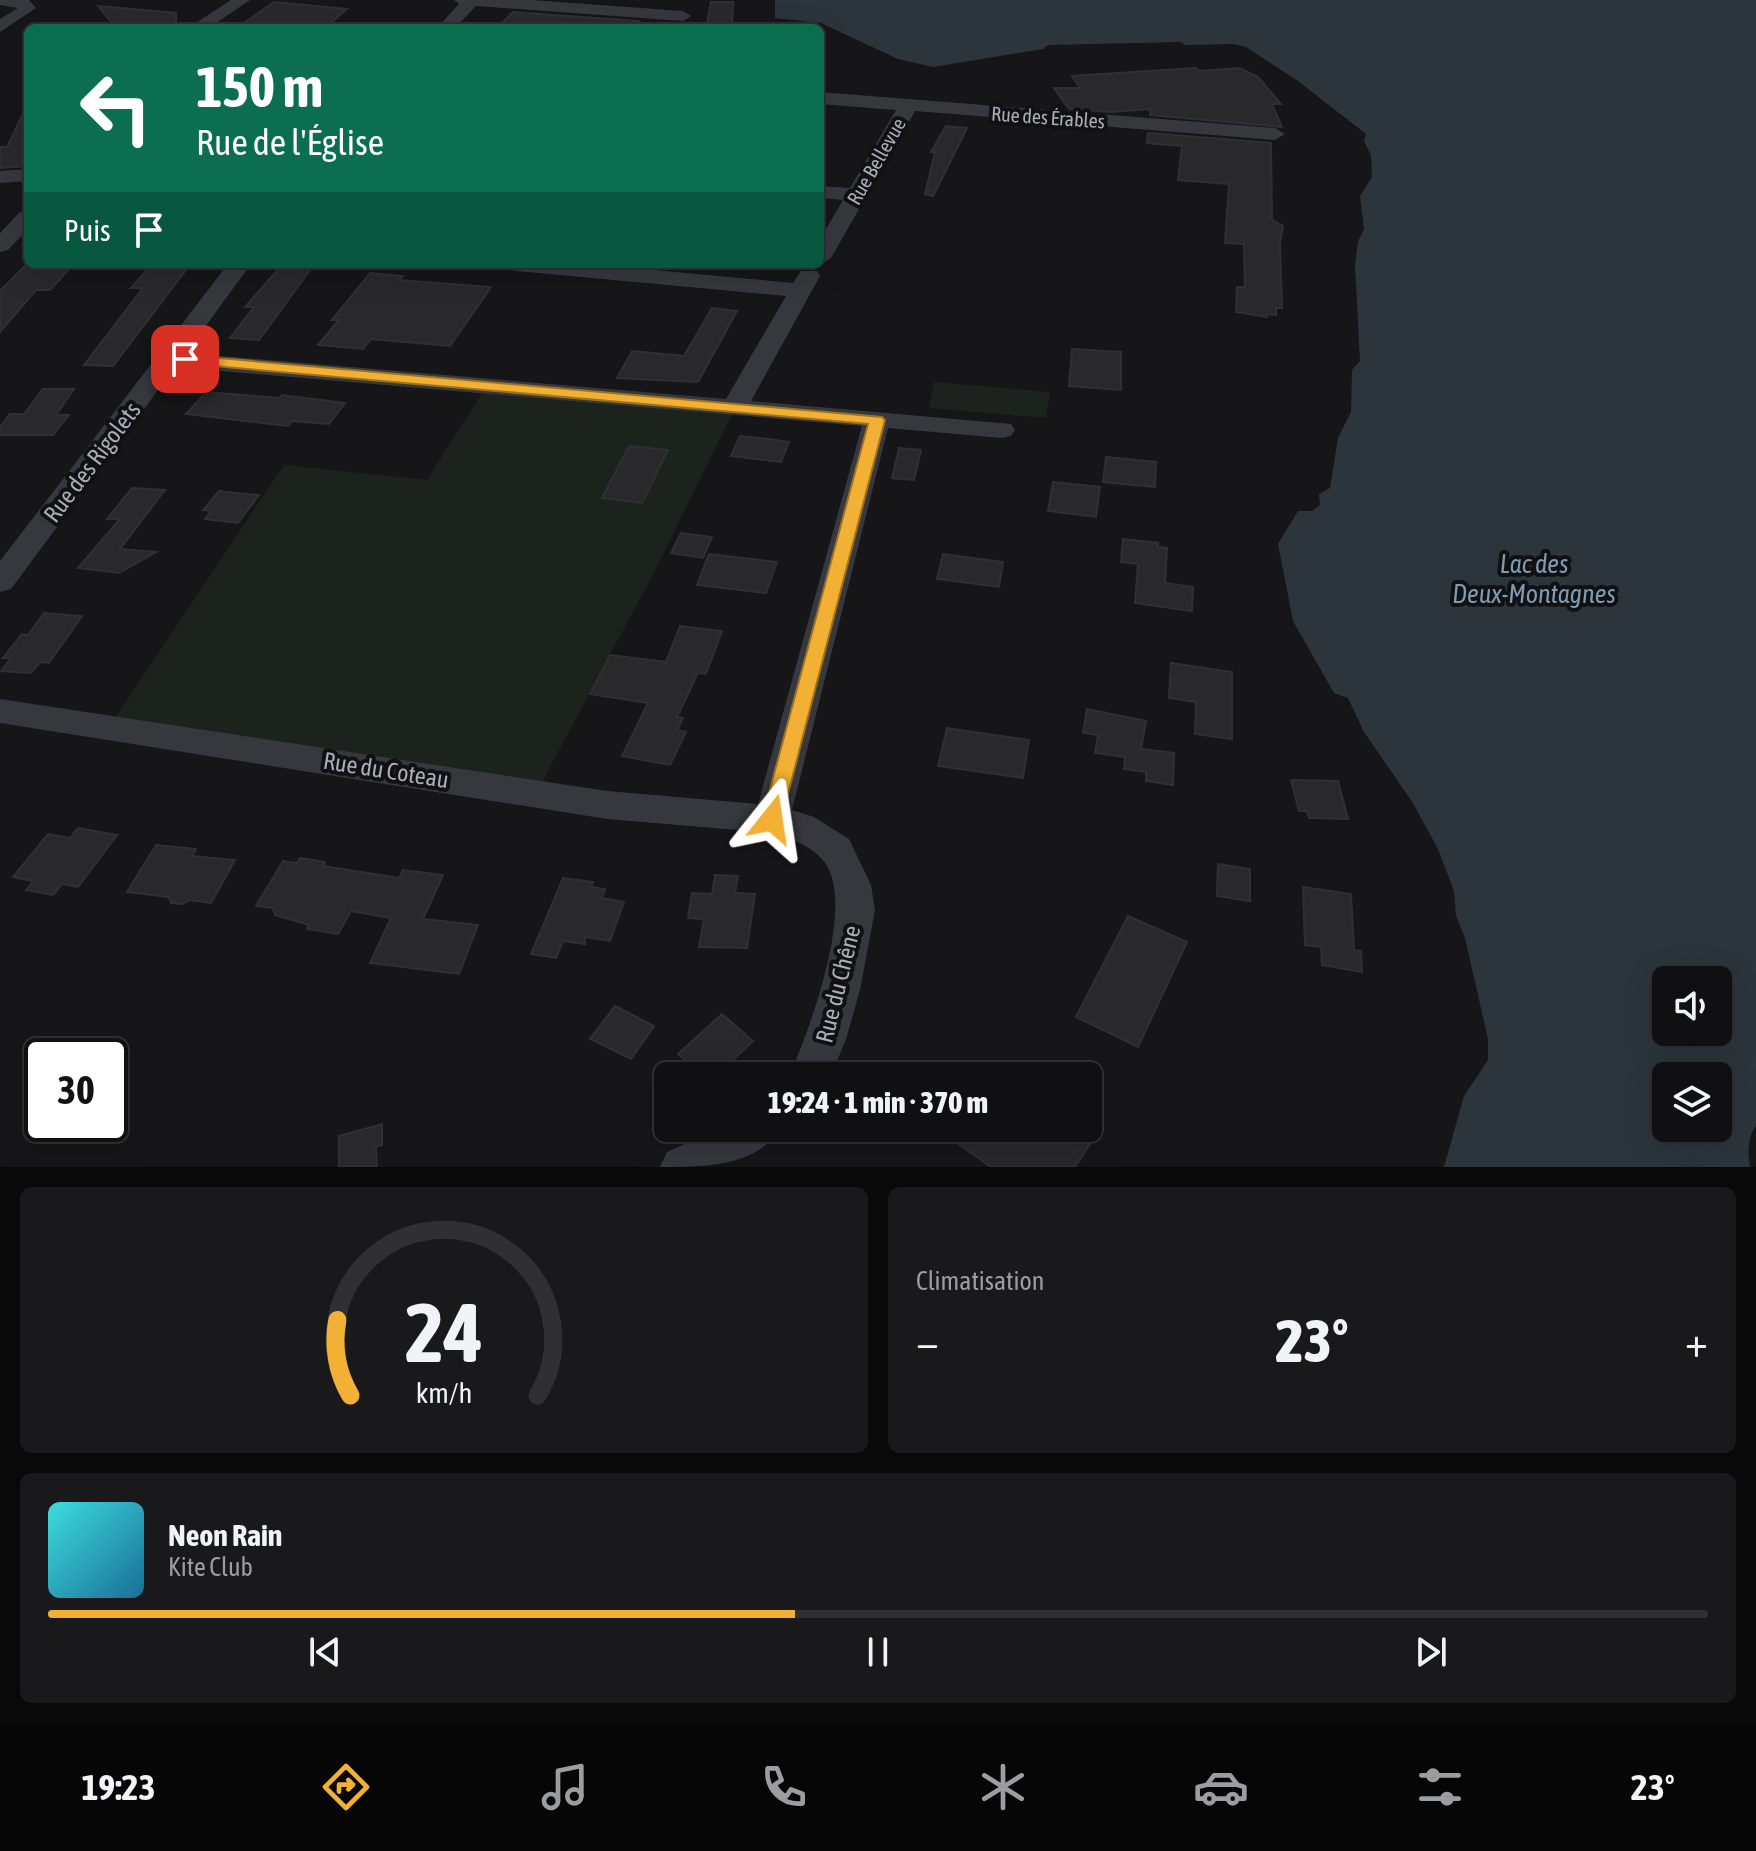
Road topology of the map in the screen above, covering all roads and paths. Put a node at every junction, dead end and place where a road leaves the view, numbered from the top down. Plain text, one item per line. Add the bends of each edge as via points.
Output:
1 (0, 0) edge
2 (242, 0) edge
3 (462, 0) edge
4 (471, 0) edge
5 (684, 15) edge
6 (203, 24) edge
7 (450, 24) edge
8 (0, 27) edge
9 (824, 98) edge
10 (908, 106) junction
11 (1275, 134) dead end
12 (24, 175) edge
13 (0, 177) edge
14 (824, 192) edge
15 (856, 195) junction
16 (24, 221) edge
17 (0, 245) edge
18 (824, 251) edge
19 (237, 268) edge
20 (559, 268) edge
21 (814, 268) edge
22 (801, 291) junction
23 (171, 359) junction
24 (735, 406) junction
25 (877, 420) junction
26 (1002, 430) dead end
27 (0, 539) edge
28 (31, 543) junction
29 (0, 582) edge
30 (0, 711) edge
31 (772, 819) junction
32 (816, 1062) edge
33 (736, 1142) edge
34 (682, 1167) edge

1 - 8 street via 28,8
2 - 6 street
3 - 4 street
4 - 5 street
4 - 7 street
9 - 10 street, Rue des Érables
10 - 11 street, Rue des Érables
10 - 15 street, Rue Bellevue
12 - 13 street
14 - 15 street
15 - 18 street, Rue Bellevue
16 - 17 street
19 - 23 street, Rue des Rigolets
20 - 22 street
21 - 22 street
22 - 24 street
23 - 24 street
23 - 28 street, Rue des Rigolets
24 - 25 street
25 - 26 street
25 - 31 street
27 - 28 street
28 - 29 street, Rue des Rigolets
30 - 31 street, Rue du Coteau via 607,805
31 - 32 street, Rue du Chêne via 801,827 836,849 853,885 852,943
33 - 34 street

